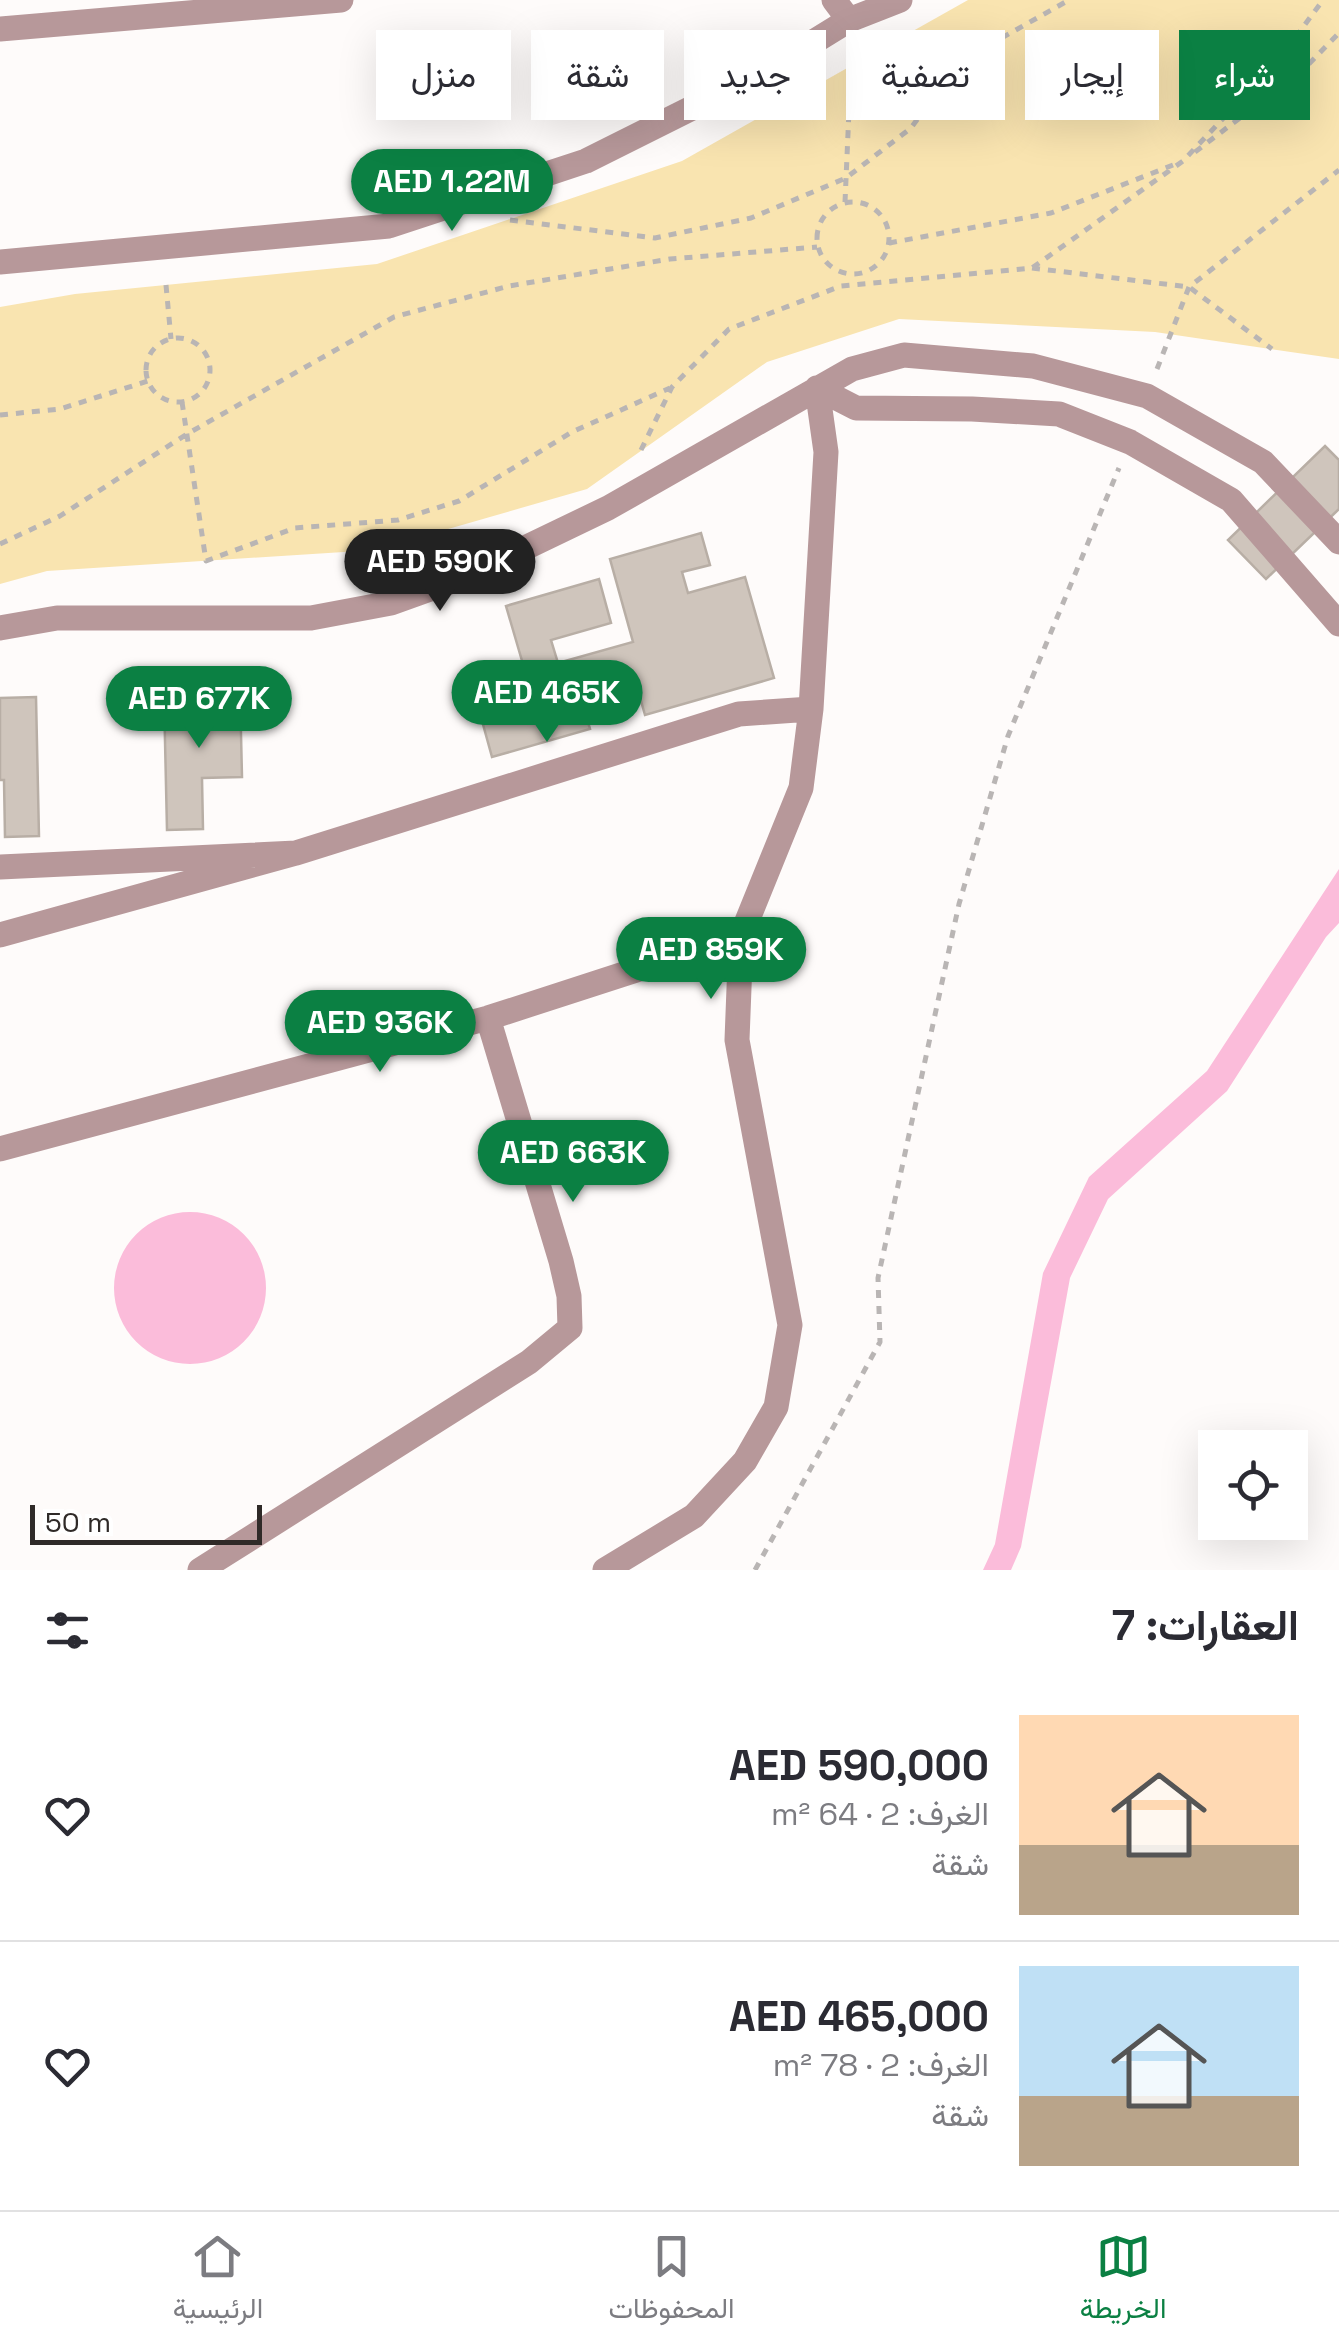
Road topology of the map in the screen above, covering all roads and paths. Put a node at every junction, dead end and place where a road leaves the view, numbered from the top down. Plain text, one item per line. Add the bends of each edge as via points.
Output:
1 (341, 0) edge
2 (900, 0) edge
3 (1069, 0) edge
4 (1322, 0) edge
5 (849, 7) edge
6 (0, 29) edge
7 (1339, 34) edge
8 (849, 120) edge
9 (1183, 162) junction
10 (1339, 170) edge
11 (846, 178) junction
12 (845, 202) junction
13 (510, 220) dead end
14 (889, 242) junction
15 (818, 247) junction
16 (0, 262) edge
17 (1032, 268) junction
18 (166, 285) dead end
19 (1190, 288) junction
20 (171, 339) junction
21 (1272, 349) dead end
22 (148, 381) junction
23 (672, 387) junction
24 (816, 388) junction
25 (1147, 396) junction
26 (182, 402) junction
27 (0, 415) edge
28 (187, 434) junction
29 (1130, 442) junction
30 (641, 450) dead end
31 (1339, 542) edge
32 (0, 544) edge
33 (1339, 624) edge
34 (0, 628) edge
35 (811, 709) junction
36 (296, 854) junction
37 (0, 867) edge
38 (0, 935) edge
39 (741, 936) junction
40 (488, 1018) junction
41 (0, 1149) edge
42 (200, 1570) edge
43 (605, 1570) edge
44 (754, 1570) edge

1 - 6 street
2 - 5 street
3 - 11 path via 959,62 911,128
4 - 9 path via 1281,57
5 - 16 street via 768,70 586,161 389,226
7 - 9 path
8 - 11 path
9 - 14 path via 1051,213
9 - 17 path
10 - 19 path
11 - 12 path
11 - 13 path via 750,218 655,238
12 - 14 path via 878,211
12 - 15 path via 825,214
14 - 15 path via 878,265 855,274 831,268
15 - 28 path via 670,259 509,286 394,318
17 - 19 path
17 - 23 path via 840,286 729,329
18 - 20 path
19 - 21 path
19 - 25 path
20 - 22 path via 153,350
20 - 26 path via 192,341 210,365 201,394
22 - 26 path via 161,398
22 - 27 path via 60,409
23 - 28 path via 572,432 459,502 398,520 295,528 206,561
23 - 30 path
24 - 25 street via 852,369 904,355 1034,366
24 - 29 street via 856,408 1059,414
24 - 34 street via 608,508 469,575 391,603 311,618 57,618
24 - 35 street via 826,452
25 - 31 street via 1263,462
26 - 28 path
28 - 32 path via 60,516
29 - 33 street via 1232,500
29 - 44 path via 1008,736 960,904 878,1278 880,1342
35 - 36 street via 739,714
35 - 39 street via 802,788
36 - 37 street
36 - 38 street
39 - 40 street
39 - 43 street via 737,1040 790,1325 776,1408 745,1461 694,1516
40 - 41 street
40 - 42 street via 562,1261 570,1328 530,1362

